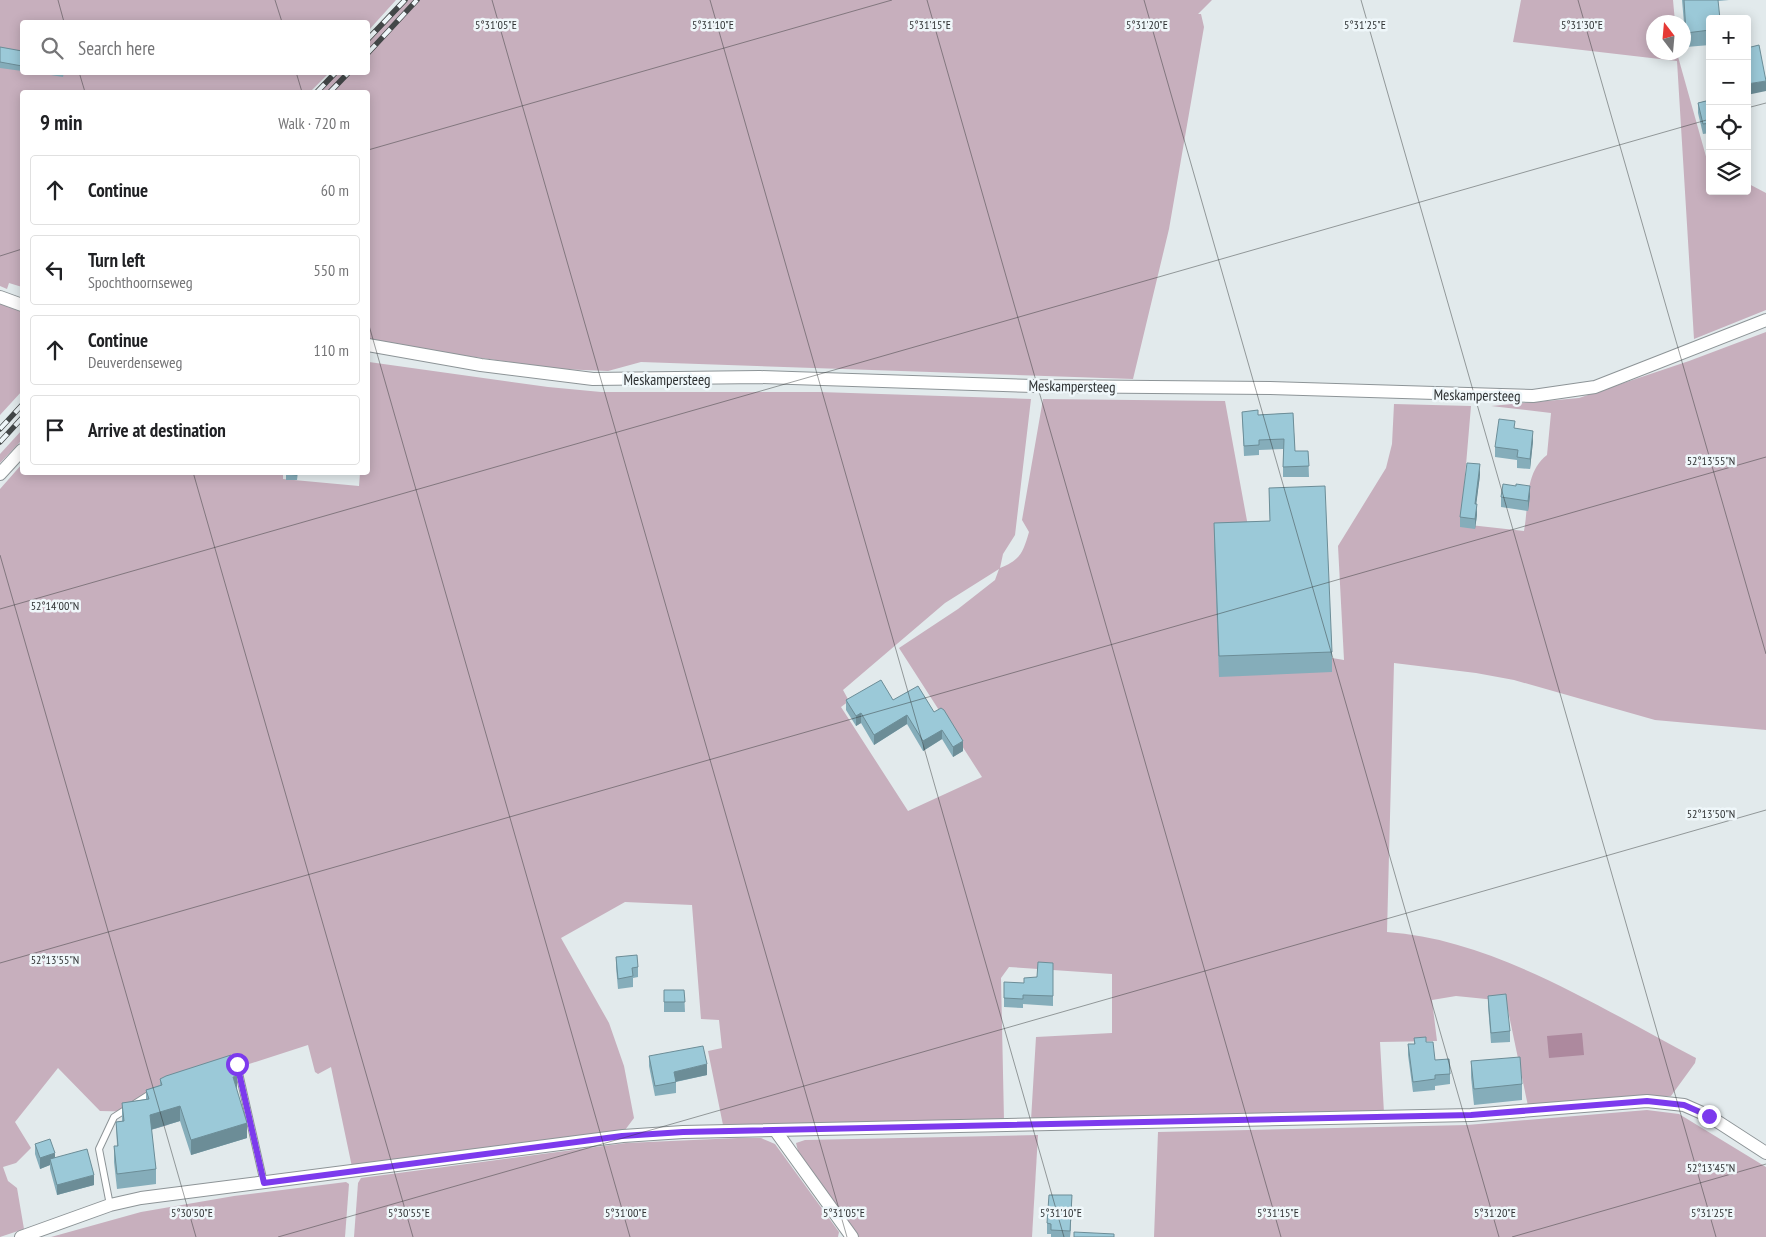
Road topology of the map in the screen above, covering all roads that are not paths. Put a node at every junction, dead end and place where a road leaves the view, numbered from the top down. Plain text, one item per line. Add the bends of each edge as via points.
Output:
1 (0, 297) edge
2 (20, 304) edge
3 (1766, 320) edge
4 (370, 345) edge
5 (20, 452) edge
6 (0, 474) edge
7 (237, 1064) dead end
8 (162, 1088) edge
9 (775, 1130) junction
10 (1766, 1153) edge
11 (264, 1183) junction
12 (110, 1205) junction
13 (20, 1237) edge
14 (852, 1237) edge

1 - 2 street
3 - 4 street, Meskampersteeg via 1595,387 1533,396 760,377 593,379 481,365
5 - 6 street
7 - 11 lane
8 - 12 lane via 114,1117 99,1149
9 - 10 street via 1471,1115 1647,1101 1684,1105 1709,1116
9 - 11 street via 638,1134
9 - 14 street
11 - 12 street via 141,1198
12 - 13 street

